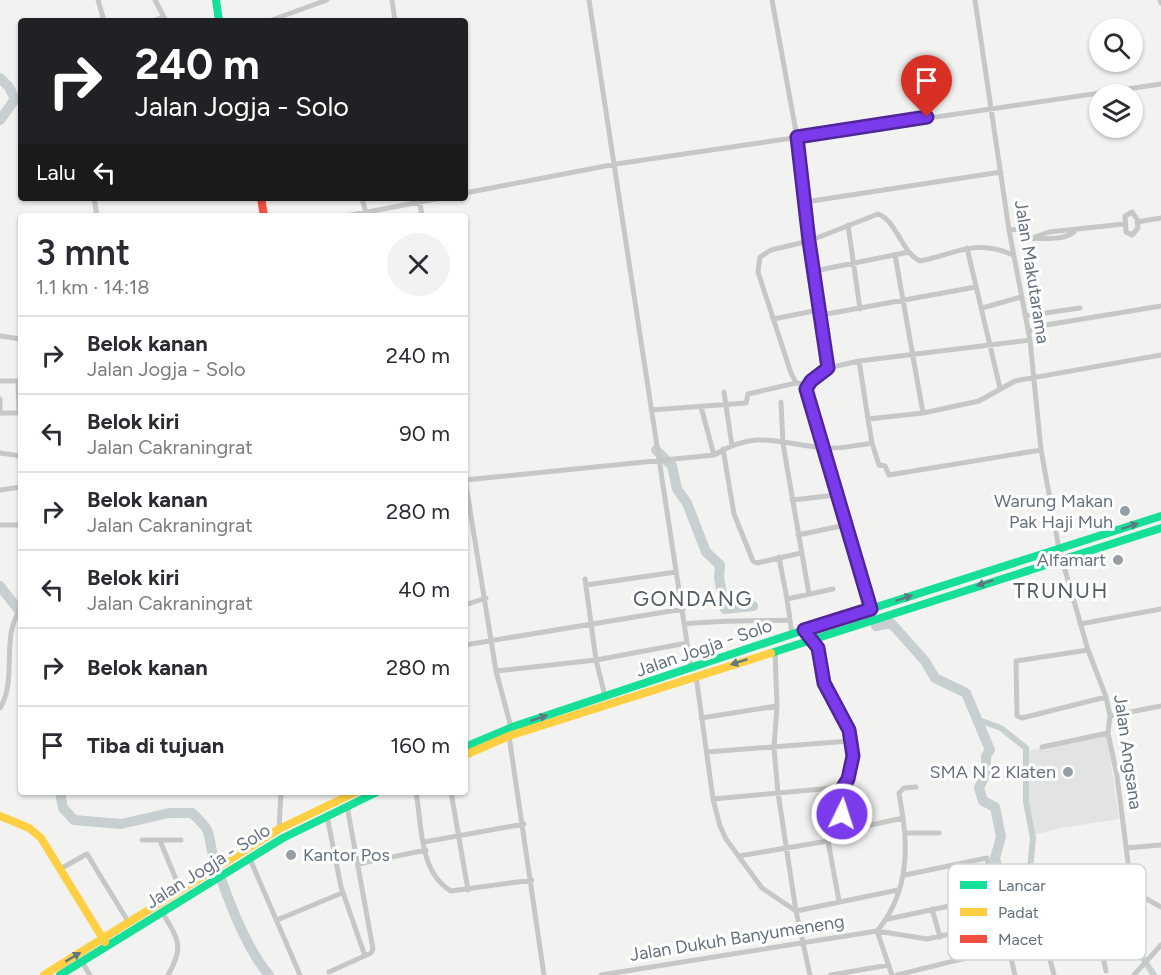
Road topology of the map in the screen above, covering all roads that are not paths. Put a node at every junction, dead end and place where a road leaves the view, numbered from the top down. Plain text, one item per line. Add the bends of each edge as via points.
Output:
1 (98, 0) edge
2 (155, 0) edge
3 (216, 0) edge
4 (327, 0) edge
5 (392, 0) edge
6 (589, 0) edge
7 (772, 0) edge
8 (975, 0) edge
9 (103, 18) edge
10 (164, 18) edge
11 (219, 18) edge
12 (277, 18) edge
13 (395, 18) edge
14 (1161, 84) edge
15 (992, 107) junction
16 (797, 137) junction
17 (616, 165) junction
18 (1001, 172) junction
19 (468, 192) edge
20 (363, 201) edge
21 (415, 201) edge
22 (805, 202) junction
23 (366, 213) joint
24 (1161, 218) edge
25 (1137, 222) junction
26 (1124, 224) junction
27 (848, 225) junction
28 (1009, 230) junction
29 (809, 241) junction
30 (968, 248) junction
31 (909, 252) junction
32 (895, 255) junction
33 (1013, 255) junction
34 (853, 263) junction
35 (814, 271) junction
36 (976, 287) junction
37 (1021, 297) junction
38 (904, 301) junction
39 (1161, 306) edge
40 (982, 308) junction
41 (1080, 308) dead end
42 (860, 309) junction
43 (820, 312) junction
44 (1025, 316) junction
45 (773, 319) junction
46 (1029, 332) junction
47 (0, 336) edge
48 (18, 339) edge
49 (1030, 340) junction
50 (990, 345) junction
51 (912, 355) junction
52 (1161, 355) edge
53 (859, 361) junction
54 (828, 368) junction
55 (1031, 378) junction
56 (0, 381) edge
57 (18, 381) edge
58 (796, 383) junction
59 (807, 384) junction
60 (1000, 388) junction
61 (724, 392) dead end
62 (0, 399) edge
63 (781, 402) dead end
64 (726, 404) junction
65 (701, 407) junction
66 (651, 410) junction
67 (0, 413) edge
68 (18, 413) edge
69 (923, 413) junction
70 (868, 419) junction
71 (783, 441) junction
72 (872, 443) junction
73 (732, 446) junction
74 (823, 447) junction
75 (723, 449) junction
76 (1041, 450) junction
77 (0, 453) edge
78 (714, 455) junction
79 (18, 456) edge
80 (657, 461) junction
81 (468, 480) edge
82 (18, 487) edge
83 (0, 490) edge
84 (837, 495) junction
85 (468, 497) edge
86 (792, 500) junction
87 (1161, 516) edge
88 (0, 525) edge
89 (18, 525) edge
90 (846, 525) junction
91 (1161, 528) edge
92 (798, 535) junction
93 (1059, 549) junction
94 (801, 554) junction
95 (779, 557) junction
96 (1063, 558) junction
97 (676, 572) junction
98 (833, 589) dead end
99 (809, 594) junction
100 (486, 598) junction
101 (787, 599) junction
102 (468, 604) edge
103 (683, 609) junction
104 (871, 609) junction
105 (1161, 609) edge
106 (18, 611) edge
107 (790, 620) junction
108 (685, 624) junction
109 (1080, 624) junction
110 (592, 625) junction
111 (804, 630) junction
112 (792, 634) junction
113 (809, 639) junction
114 (493, 640) junction
115 (687, 643) junction
116 (468, 644) edge
117 (775, 650) junction
118 (1088, 650) junction
119 (2, 657) edge
120 (596, 660) junction
121 (496, 671) junction
122 (694, 673) junction
123 (605, 696) junction
124 (1106, 697) junction
125 (777, 706) junction
126 (1161, 706) edge
127 (0, 708) edge
128 (1110, 716) junction
129 (701, 718) junction
130 (511, 728) junction
131 (1108, 733) junction
132 (509, 736) junction
133 (850, 741) junction
134 (468, 746) edge
135 (1042, 747) dead end
136 (774, 748) junction
137 (707, 752) junction
138 (468, 753) edge
139 (843, 787) junction
140 (916, 787) dead end
141 (778, 793) junction
142 (281, 795) edge
143 (350, 795) edge
144 (371, 795) edge
145 (416, 795) edge
146 (452, 795) edge
147 (713, 799) junction
148 (347, 806) junction
149 (327, 815) junction
150 (1, 818) edge
151 (903, 819) junction
152 (524, 824) junction
153 (279, 829) junction
154 (843, 829) junction
155 (905, 833) junction
156 (939, 833) dead end
157 (459, 837) junction
158 (142, 840) dead end
159 (181, 840) dead end
160 (160, 841) junction
161 (828, 841) junction
162 (424, 842) junction
163 (1161, 845) edge
164 (786, 848) junction
165 (1125, 848) junction
166 (426, 850) junction
167 (738, 856) junction
168 (250, 859) junction
169 (358, 864) junction
170 (958, 864) edge
171 (989, 864) edge
172 (1128, 864) edge
173 (948, 866) edge
174 (229, 867) junction
175 (60, 869) junction
176 (905, 875) junction
177 (532, 880) junction
178 (205, 881) junction
179 (468, 890) junction
180 (898, 890) junction
181 (181, 891) junction
182 (342, 893) junction
183 (1146, 898) edge
184 (839, 901) junction
185 (1160, 905) edge
186 (948, 906) edge
187 (932, 909) junction
188 (796, 911) junction
189 (162, 912) junction
190 (888, 919) junction
191 (277, 920) junction
192 (129, 923) junction
193 (877, 931) junction
194 (948, 935) edge
195 (940, 937) junction
196 (106, 942) junction
197 (804, 944) junction
198 (1161, 945) edge
199 (365, 956) junction
200 (957, 960) edge
201 (1011, 960) edge
202 (1050, 960) edge
203 (1104, 960) edge
204 (82, 962) junction
205 (889, 964) junction
206 (1107, 971) dead end
207 (330, 974) edge
208 (44, 975) edge
209 (60, 975) edge
210 (90, 975) edge
211 (168, 975) edge
212 (300, 975) edge
213 (322, 975) edge
214 (544, 975) edge
215 (602, 975) edge
216 (810, 975) edge
217 (831, 975) edge
218 (894, 975) edge
219 (1015, 975) edge
220 (1054, 975) edge
221 (1134, 975) edge

1 - 9 street
2 - 10 street
3 - 11 main road
4 - 12 street
5 - 13 street
6 - 17 street
7 - 16 street
8 - 15 street, Jalan Makutarama
14 - 15 street
15 - 16 street
15 - 18 street, Jalan Makutarama
16 - 17 street
16 - 22 street
17 - 19 street
17 - 66 street
18 - 22 street
18 - 28 street, Jalan Makutarama
20 - 23 street
21 - 23 street
22 - 29 street
24 - 25 street
25 - 26 street via 1135,214 1127,213
25 - 26 street via 1137,232 1132,235 1126,232
26 - 28 street via 1066,236 1025,239 1020,229
27 - 29 street
27 - 31 street via 882,215
27 - 34 street
28 - 33 street, Jalan Makutarama
29 - 35 street
29 - 45 street via 771,250 760,257 757,267
30 - 31 street via 920,261
30 - 33 street via 998,248
30 - 36 street
31 - 32 street
32 - 34 street
32 - 38 street
33 - 37 street, Jalan Makutarama
34 - 35 street
34 - 42 street
35 - 43 street
36 - 38 street
36 - 40 street
37 - 40 street
37 - 44 street, Jalan Makutarama
38 - 42 street
38 - 51 street
39 - 46 street via 1050,324
40 - 50 street
41 - 44 street
42 - 43 street
43 - 45 street
43 - 54 street
44 - 46 street, Jalan Makutarama
45 - 58 street
46 - 49 street, Jalan Makutarama
47 - 48 street
49 - 50 street
49 - 55 street, Jalan Makutarama
50 - 51 street
50 - 60 street
51 - 53 street
51 - 69 street
52 - 55 street
53 - 54 street
53 - 70 street
54 - 59 street
55 - 60 street
55 - 76 street, Jalan Makutarama
56 - 57 street
58 - 59 street
58 - 64 street via 748,394 747,402
59 - 74 street
60 - 69 street via 979,401
61 - 64 street
62 - 67 street
63 - 71 street
64 - 65 street
64 - 73 street
65 - 66 street
65 - 78 street
66 - 80 street
67 - 68 street
69 - 70 street
70 - 72 street
71 - 73 street via 761,438
71 - 74 street
71 - 86 street
72 - 74 street
72 - 76 street via 879,465 885,466 890,475
73 - 75 street
74 - 84 street
75 - 78 street
75 - 95 street via 733,510 750,555 757,563
76 - 93 street, Jalan Makutarama
77 - 79 street
78 - 80 street
80 - 81 street
80 - 97 street
82 - 83 street
84 - 86 street
84 - 90 street
85 - 100 street
86 - 92 street
93 -> 87 main road, Jalan Jogja - Solo
88 - 89 street
90 - 92 street
90 - 104 street
91 - 96 main road, Jalan Jogja - Solo
92 - 94 street
93 - 96 street, Jalan Makutarama
104 -> 93 main road, Jalan Jogja - Solo
94 - 95 street
94 - 99 street
95 - 101 street
96 - 109 street, Jalan Angsana
96 -> 113 main road, Jalan Jogja - Solo
97 - 103 street
97 - 110 street via 585,582
98 - 99 street
99 - 101 street
100 - 102 street
100 - 114 street
101 - 107 street
103 - 108 street
103 - 110 street
104 - 111 main road, Jalan Jogja - Solo
105 - 109 street
106 - 119 street via 8,625
107 - 108 street
107 - 112 street
108 - 115 street
109 - 118 street, Jalan Angsana
110 - 114 street
110 - 120 street
111 - 112 main road, Jalan Jogja - Solo
111 - 113 street
112 - 122 main road, Jalan Jogja - Solo
113 - 117 main road, Jalan Jogja - Solo
113 - 133 street via 818,648 824,683 842,715
114 - 116 street
114 - 121 street
115 - 120 street
115 - 122 street
117 -> 122 main road, Jalan Jogja - Solo
117 - 125 street
118 - 124 street, Jalan Angsana
118 - 124 street via 1016,660 1017,716
119 - 127 street via 6,667
120 - 121 street
120 - 123 street
121 - 130 street
122 - 123 main road, Jalan Jogja - Solo
122 - 129 street
122 - 132 main road, Jalan Jogja - Solo
130 -> 123 main road, Jalan Jogja - Solo
124 - 128 street, Jalan Angsana
125 - 129 street
125 - 136 street
126 - 128 street
128 - 131 street, Jalan Angsana
129 - 137 street
130 - 134 main road, Jalan Jogja - Solo
131 - 135 street
131 - 165 street, Jalan Angsana
132 - 138 main road, Jalan Jogja - Solo
132 - 152 street
133 - 136 street
133 - 139 street via 851,768
136 - 137 street
136 - 141 street
137 - 147 street
139 - 141 street
139 - 154 street
140 - 151 street via 904,788 899,793
141 - 147 street
141 - 164 street
142 - 153 street
143 - 153 main road, Jalan Jogja - Solo
144 - 148 main road, Jalan Jogja - Solo
145 - 162 street
146 - 157 street
147 - 167 street via 720,826
148 - 149 main road, Jalan Jogja - Solo
148 - 169 street
149 - 168 main road, Jalan Jogja - Solo
149 - 182 street
150 - 175 main road via 29,828 41,838
151 - 154 street
151 - 155 street
152 - 157 street
152 - 177 street
153 - 174 main road, Jalan Jogja - Solo
154 - 161 street via 830,834
155 - 156 street
155 - 176 street
157 - 162 street
157 - 179 street
158 - 160 street
159 - 160 street
160 - 181 street
161 - 164 street
161 - 184 street
162 - 166 street
163 - 165 street
164 - 167 street
164 - 188 street
165 - 172 street, Jalan Angsana
166 - 169 street
166 - 179 street via 429,867 441,885 451,891
167 - 188 street via 762,888
168 - 174 main road, Jalan Jogja - Solo
168 - 191 street
169 - 199 street via 372,941 371,953
170 - 171 street via 987,858
173 - 176 street
174 - 178 main road, Jalan Jogja - Solo
175 - 192 street via 87,854
175 - 196 main road
176 - 180 street
177 - 179 street
177 - 214 street
178 - 181 main road, Jalan Jogja - Solo
178 - 189 main road, Jalan Jogja - Solo
180 - 184 street
180 - 190 street
181 - 192 main road, Jalan Jogja - Solo
182 - 191 street
182 - 199 street
183 - 185 street
184 - 188 street
186 - 187 street
187 - 190 street
187 - 195 street
188 - 197 street
189 - 196 main road, Jalan Jogja - Solo
189 - 211 street via 180,950
190 - 193 street
191 - 212 street
192 - 196 main road, Jalan Jogja - Solo
193 - 195 street via 919,939
193 - 197 street, Jalan Dukuh Banyumeneng
193 - 205 street
194 - 195 street
196 - 204 main road, Jalan Jogja - Solo
208 -> 196 main road, Jalan Jogja - Solo
197 - 215 street, Jalan Dukuh Banyumeneng
197 - 216 street
198 - 221 street
199 - 207 street
200 - 218 street
201 - 219 street
202 - 220 street
203 - 206 street
204 - 209 main road, Jalan Jogja - Solo
204 - 210 street
205 - 217 street
205 - 218 street
207 - 213 street

